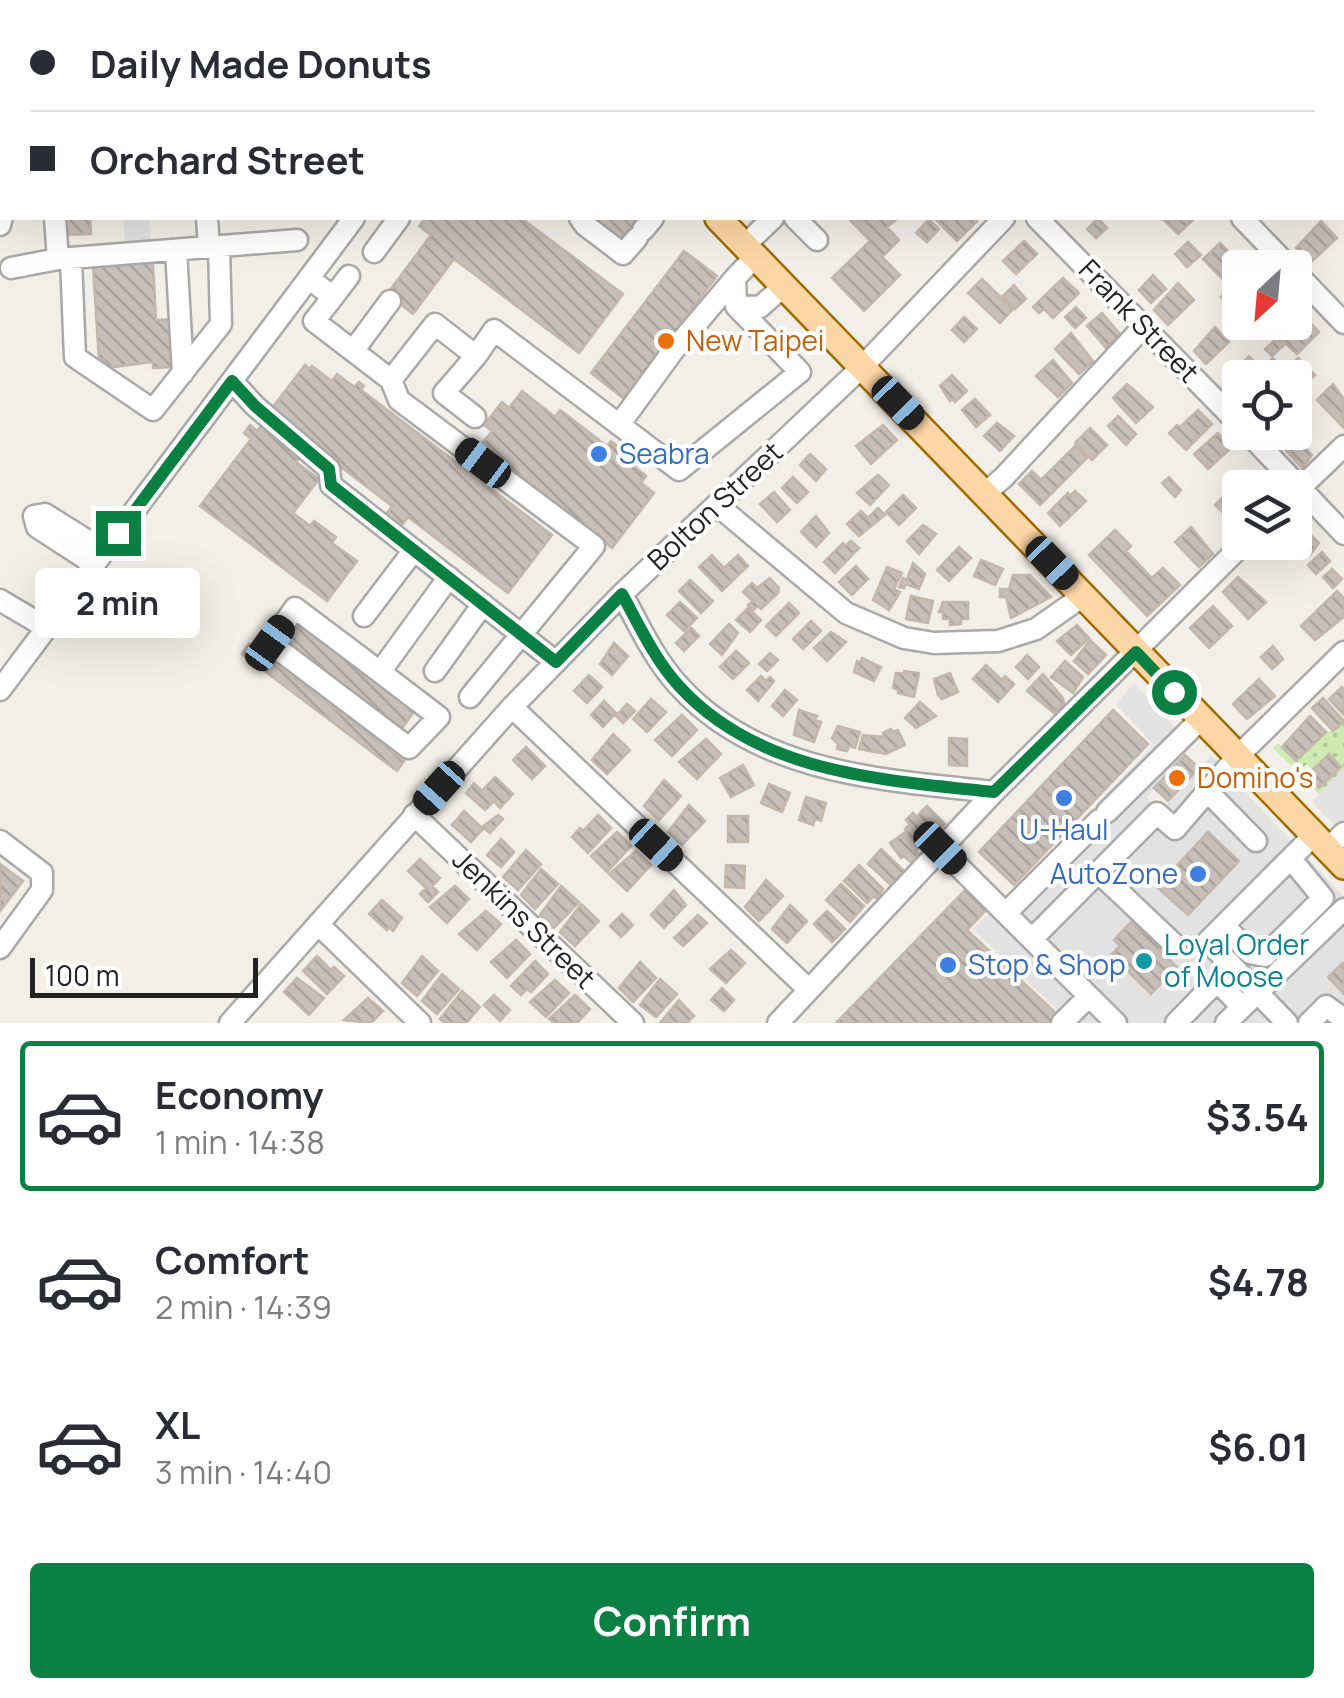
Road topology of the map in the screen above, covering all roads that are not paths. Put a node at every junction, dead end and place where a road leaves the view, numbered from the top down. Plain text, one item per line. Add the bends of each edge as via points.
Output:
1 (55, 220) edge
2 (207, 220) edge
3 (353, 220) edge
4 (398, 220) edge
5 (581, 220) edge
6 (726, 220) edge
7 (772, 220) edge
8 (798, 220) edge
9 (1002, 220) edge
10 (1039, 220) edge
11 (1244, 220) edge
12 (644, 228) edge
13 (297, 240) dead end
14 (816, 240) dead end
15 (214, 247) junction
16 (176, 250) junction
17 (1273, 250) edge
18 (750, 251) junction
19 (374, 252) dead end
20 (64, 259) junction
21 (10, 268) dead end
22 (349, 276) dead end
23 (735, 278) junction
24 (310, 279) junction
25 (784, 286) junction
26 (1312, 289) edge
27 (333, 297) junction
28 (390, 302) dead end
29 (736, 306) junction
30 (1344, 322) edge
31 (1144, 326) junction
32 (353, 350) junction
33 (476, 356) junction
34 (862, 367) junction
35 (182, 373) junction
36 (391, 380) junction
37 (232, 381) junction
38 (1222, 406) edge
39 (475, 417) dead end
40 (619, 425) junction
41 (1344, 446) edge
42 (1263, 450) edge
43 (1280, 470) edge
44 (1312, 477) edge
45 (985, 493) junction
46 (1312, 503) edge
47 (717, 505) junction
48 (1344, 534) edge
49 (414, 550) junction
50 (1227, 560) edge
51 (449, 577) junction
52 (622, 594) junction
53 (1083, 596) junction
54 (0, 600) edge
55 (483, 604) junction
56 (364, 616) dead end
57 (46, 628) junction
58 (521, 634) junction
59 (1136, 652) junction
60 (1344, 652) edge
61 (556, 662) junction
62 (435, 671) dead end
63 (380, 672) junction
64 (0, 690) edge
65 (470, 697) dead end
66 (512, 706) junction
67 (1201, 719) junction
68 (1237, 757) junction
69 (994, 792) junction
70 (1208, 792) junction
71 (414, 815) junction
72 (0, 840) edge
73 (1256, 842) dead end
74 (1332, 846) edge
75 (940, 848) junction
76 (1291, 859) junction
77 (1098, 872) junction
78 (1344, 909) edge
79 (1006, 913) junction
80 (318, 924) junction
81 (1224, 925) junction
82 (1032, 939) junction
83 (1175, 944) dead end
84 (0, 948) edge
85 (807, 988) junction
86 (1258, 992) junction
87 (1089, 996) junction
88 (1242, 1007) junction
89 (1344, 1019) edge
90 (230, 1023) edge
91 (420, 1023) edge
92 (633, 1023) edge
93 (778, 1023) edge
94 (1062, 1023) edge
95 (1116, 1023) edge
96 (1176, 1023) edge
97 (1226, 1023) edge
98 (1287, 1023) edge
99 (1309, 1023) edge

1 - 20 street
2 - 15 street
3 - 24 street
4 - 19 street
5 - 12 street via 623,254
6 - 18 main road
7 - 18 street
8 - 14 street
9 - 34 street, Bolton Street
10 - 31 street, Frank Street
11 - 17 street
13 - 15 street
15 - 16 street
15 - 35 street via 221,324
16 - 20 street
16 - 35 street
18 - 23 street
18 - 25 main road
20 - 21 street
20 - 35 street via 75,357 153,410
22 - 27 street
23 - 29 street
23 - 40 street
24 - 27 street
24 - 37 street
25 - 29 street via 760,307
25 - 34 main road
26 - 30 street
27 - 32 street via 314,321
28 - 32 street
29 - 40 street via 800,372 679,470
31 - 38 street, Frank Street
31 - 45 street
32 - 36 street
33 - 36 street via 436,324
33 - 39 street via 444,394
33 - 40 street via 494,330
34 - 45 main road
34 - 47 street, Bolton Street
36 - 58 street via 400,400 594,546
37 - 49 street via 329,469 331,485
37 - 57 street
41 - 44 street
42 - 43 street
45 - 53 main road
46 - 48 street
47 - 52 street, Bolton Street
47 - 53 street via 846,613 904,638 998,641 1036,629
49 - 51 street
49 - 56 street
50 - 59 street
51 - 55 street
51 - 63 street
52 - 61 street, Bolton Street
52 - 69 street via 679,686 750,739 834,771
53 - 59 main road
54 - 57 street
55 - 58 street
55 - 62 street
57 - 64 street
58 - 61 street
58 - 65 street
59 - 67 main road
59 - 69 street
60 - 68 street
61 - 66 street, Bolton Street
63 - 63 street via 439,717 409,748 270,643 295,608
66 - 71 street, Bolton Street
66 - 85 street
67 - 68 main road
67 - 79 street
68 - 70 street
68 - 74 main road
69 - 75 street
70 - 73 street
70 - 77 street via 1174,829 1158,813
71 - 80 street, Bolton Street
71 - 92 street, Jenkins Street
72 - 84 street via 42,873 42,890
74 - 76 street
75 - 79 street
75 - 85 street
76 - 81 street
76 - 81 street via 1323,898 1304,919 1265,956 1250,952
77 - 82 street
77 - 83 street
78 - 86 street
79 - 82 street
80 - 90 street, Bolton Street
80 - 91 street
81 - 86 street via 1208,940
82 - 87 street
85 - 93 street
86 - 88 street
86 - 98 street
87 - 94 street
87 - 95 street
88 - 96 street via 1217,981
88 - 97 street
89 - 99 street via 1326,1006

